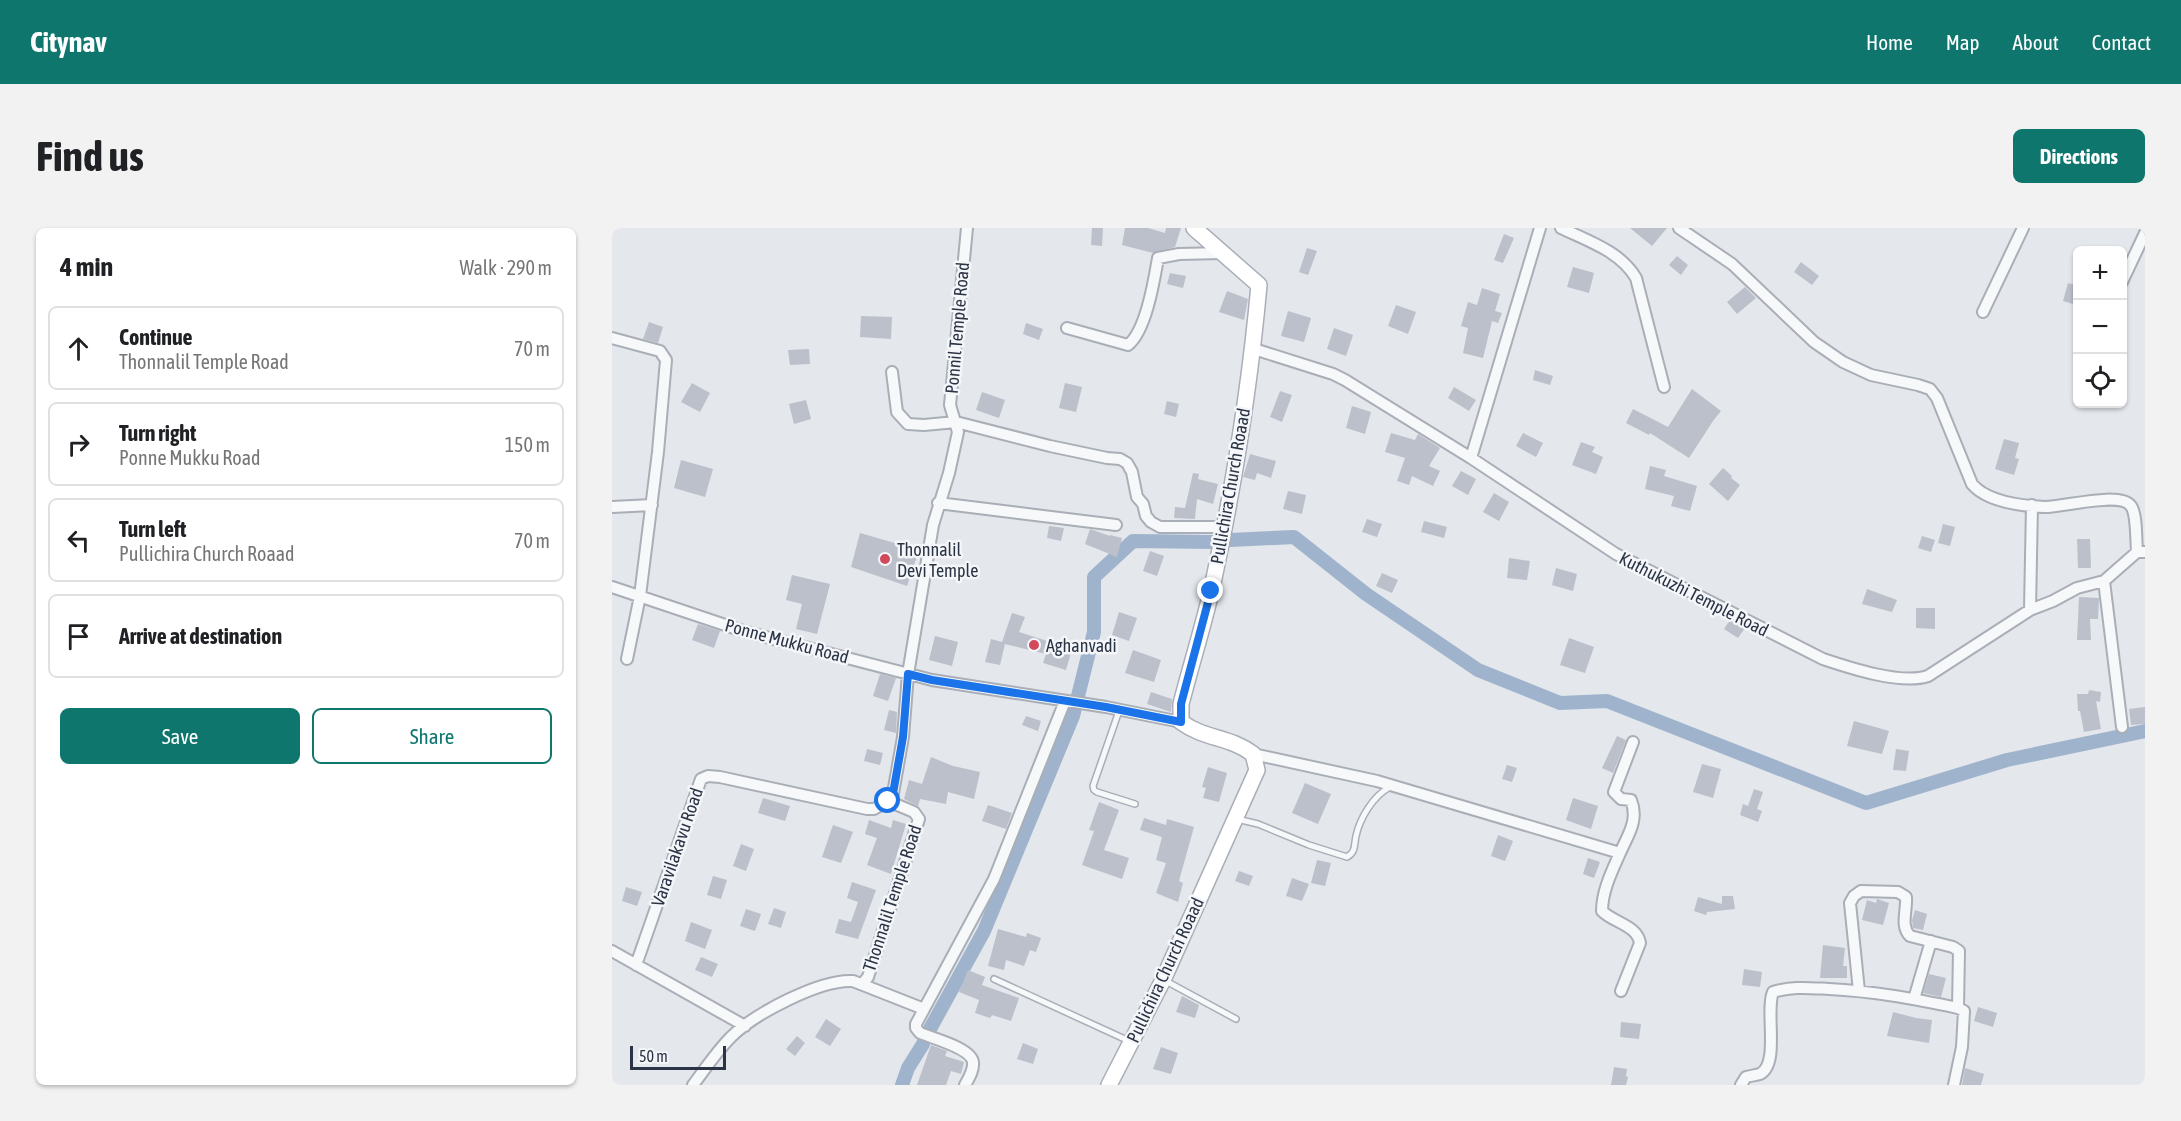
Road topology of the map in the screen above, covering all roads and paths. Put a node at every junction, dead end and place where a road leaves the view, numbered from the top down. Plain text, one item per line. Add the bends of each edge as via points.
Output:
1 (967, 228) edge
2 (1194, 228) edge
3 (1540, 228) edge
4 (1561, 228) edge
5 (1679, 228) edge
6 (2024, 228) edge
7 (2145, 233) edge
8 (1223, 253) junction
9 (2127, 271) edge
10 (1983, 312) dead end
11 (1067, 328) dead end
12 (612, 338) edge
13 (1254, 349) junction
14 (892, 372) dead end
15 (1664, 387) dead end
16 (956, 422) junction
17 (1471, 458) junction
18 (938, 503) junction
19 (651, 505) junction
20 (2032, 505) junction
21 (612, 507) edge
22 (1116, 525) dead end
23 (1224, 527) junction
24 (2141, 552) edge
25 (2104, 581) junction
26 (612, 588) edge
27 (640, 596) junction
28 (2030, 610) junction
29 (627, 659) dead end
30 (908, 674) junction
31 (1065, 701) junction
32 (1119, 711) junction
33 (1181, 722) junction
34 (2122, 727) dead end
35 (1633, 742) dead end
36 (1253, 754) junction
37 (1393, 786) junction
38 (890, 800) junction
39 (1135, 804) dead end
40 (1235, 818) junction
41 (1620, 853) junction
42 (1931, 941) junction
43 (612, 951) edge
44 (636, 965) junction
45 (994, 979) dead end
46 (1163, 980) junction
47 (862, 984) junction
48 (1621, 991) dead end
49 (1859, 991) junction
50 (1914, 999) junction
51 (1958, 1008) junction
52 (924, 1009) junction
53 (1236, 1019) dead end
54 (745, 1026) junction
55 (1132, 1042) junction
56 (693, 1085) edge
57 (966, 1085) edge
58 (1109, 1085) edge
59 (1742, 1085) edge
60 (1954, 1085) edge

1 - 16 street, Ponnil Temple Road via 950,405
2 - 8 main road, Pullichira Church Roaad
3 - 17 street
4 - 15 street via 1616,255 1630,267
5 - 20 street via 1732,264 1814,342 1843,362 1871,375 1930,389 1972,484 1991,498
6 - 10 street
7 - 9 street
8 - 11 street via 1158,258 1140,329 1128,345
8 - 13 main road, Pullichira Church Roaad via 1259,285
12 - 19 street via 660,351 666,360
13 - 17 street, Kuthukuzhi Temple Road via 1345,380
13 - 23 main road, Pullichira Church Roaad
14 - 16 street via 897,412 908,424
16 - 18 street, Ponnil Temple Road via 958,432 949,473
16 - 23 street via 1120,459 1132,472 1137,497 1151,522 1160,527
17 - 28 street, Kuthukuzhi Temple Road via 1616,554 1823,659 1858,671 1909,679 1928,676
18 - 22 street
18 - 30 street, Ponnil Temple Road
19 - 21 street
19 - 27 street
20 - 24 street via 2127,502 2133,509
20 - 28 street
23 - 33 main road, Pullichira Church Roaad via 1181,704
24 - 25 street, Kuthukuzhi Temple Road
25 - 28 street, Kuthukuzhi Temple Road via 2077,588
25 - 34 street
26 - 27 street, Ponne Mukku Road
27 - 29 street
27 - 30 street, Ponne Mukku Road via 743,631
30 - 31 street, Ponne Mukku Road
30 - 38 street, Thonnalil Temple Road via 903,737
31 - 32 street, Ponne Mukku Road
31 - 52 street via 994,879
32 - 33 street, Ponne Mukku Road
32 - 39 lane via 1093,786 1097,792
33 - 36 main road via 1195,732 1239,744
35 - 41 street via 1614,792 1631,800 1635,810
36 - 37 street
36 - 40 main road, Pullichira Church Roaad via 1257,770
37 - 40 lane via 1368,808 1354,851 1347,857
37 - 41 street
38 - 44 street, Varavilakavu Road via 867,809 720,777 701,779
38 - 47 street, Thonnalil Temple Road via 914,812 919,819 868,977
40 - 46 main road, Pullichira Church Roaad
41 - 48 street via 1602,911 1632,929 1640,943
42 - 49 street via 1906,932 1906,897 1898,892 1862,891 1854,896 1850,913
42 - 50 street
42 - 51 street via 1959,951
43 - 44 street
44 - 54 street
45 - 55 lane
46 - 53 lane
46 - 55 main road, Pullichira Church Roaad
47 - 52 street
47 - 54 street, Thonnalil Temple Road via 843,980 831,983 793,998
49 - 50 street
49 - 59 street via 1789,987 1773,992 1769,1003 1772,1044 1768,1066 1761,1073 1746,1077
50 - 51 street
51 - 60 street via 1965,1017
52 - 57 street via 916,1024 920,1033 971,1056 973,1064
54 - 56 street, Thonnalil Temple Road via 730,1038
55 - 58 main road, Pullichira Church Roaad

